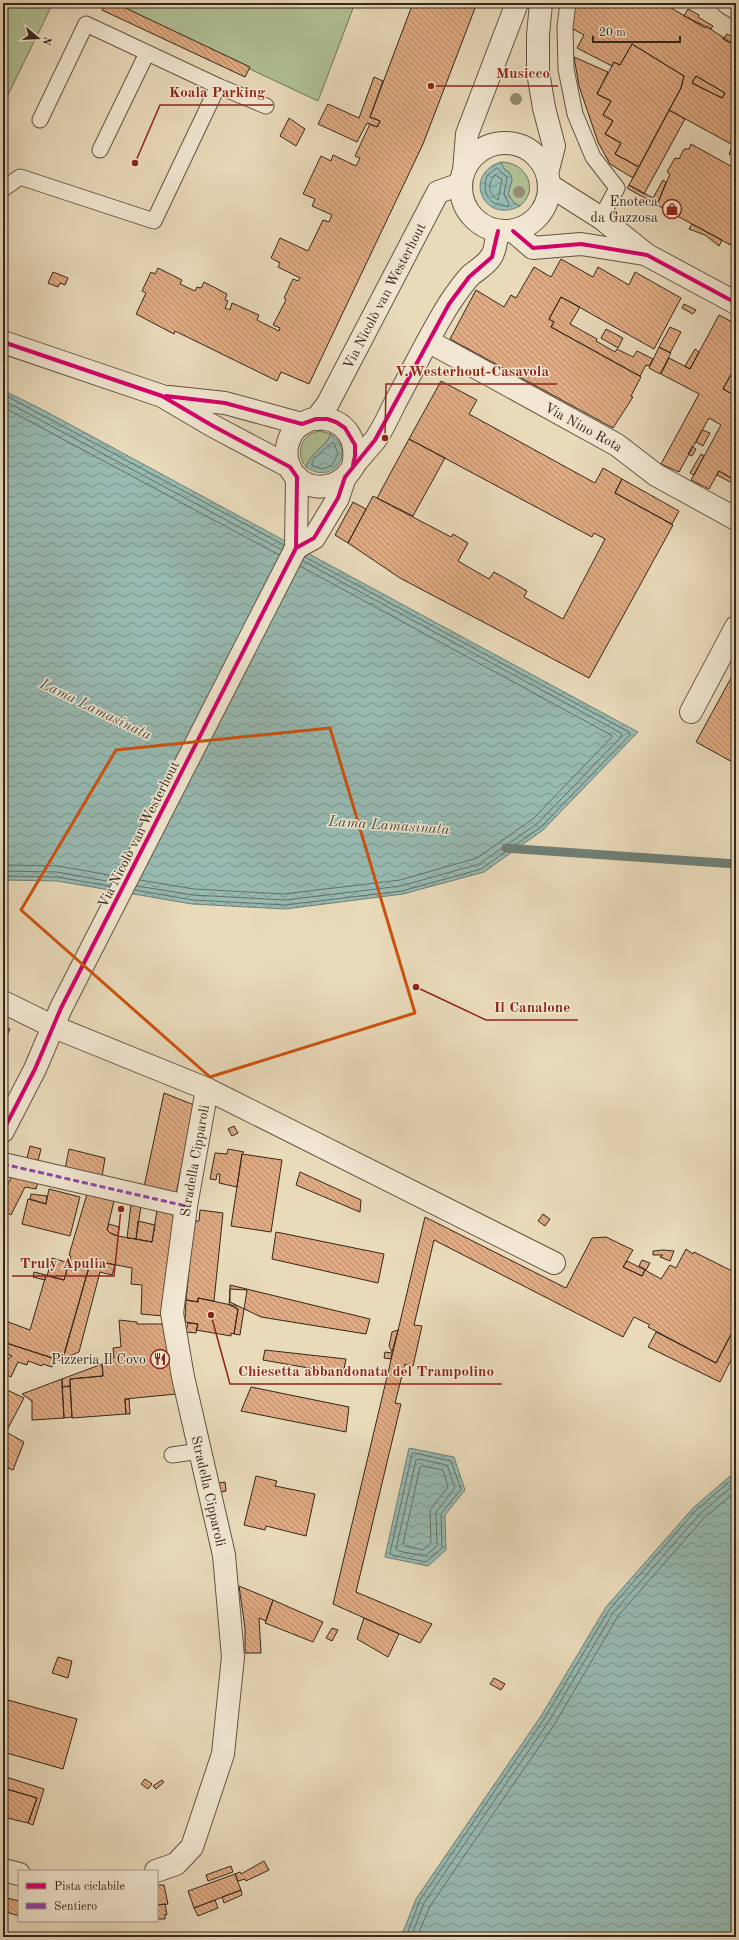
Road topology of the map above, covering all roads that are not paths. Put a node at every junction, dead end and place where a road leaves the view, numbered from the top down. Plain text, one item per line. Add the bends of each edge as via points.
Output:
1 (517, 3) edge
2 (541, 3) edge
3 (568, 3) edge
4 (728, 3) edge
5 (736, 8) edge
6 (147, 53) junction
7 (218, 86) junction
8 (266, 106) dead end
9 (40, 120) dead end
10 (100, 150) dead end
11 (462, 178) junction
12 (548, 179) junction
13 (3, 189) edge
14 (601, 218) junction
15 (506, 231) junction
16 (647, 255) junction
17 (736, 303) edge
18 (428, 341) junction
19 (3, 342) edge
20 (162, 396) junction
21 (309, 421) junction
22 (293, 472) junction
23 (349, 472) junction
24 (736, 519) edge
25 (296, 548) junction
26 (736, 627) edge
27 (731, 650) edge
28 (691, 712) dead end
29 (3, 1002) edge
30 (58, 1017) junction
31 (207, 1089) junction
32 (3, 1131) edge
33 (3, 1164) edge
34 (186, 1206) junction
35 (554, 1263) dead end
36 (200, 1451) junction
37 (172, 1455) dead end
38 (3, 1870) edge
39 (158, 1870) edge
40 (18, 1874) edge

1 - 11 street via 467,134
2 - 12 street via 538,72 554,146
3 - 14 lane via 565,27 566,69 575,114 593,157 617,188
4 - 5 street
6 - 7 lane
6 - 9 lane via 86,24
6 - 10 lane
7 - 8 lane
7 - 13 lane via 154,221 20,177
11 - 12 street via 471,160 480,150 506,142 532,151 541,161
11 - 15 street via 462,197 475,220 485,227
11 - 21 street, Via Nicolò van Westerhout via 438,192 331,399
12 - 14 street
12 - 15 street via 548,198 543,210 530,223
14 - 16 street
15 - 16 street via 533,248 581,244
15 - 18 street via 492,257 469,277 449,304
16 - 17 street
18 - 23 street via 375,440
18 - 24 street, Via Nino Rota via 617,445 656,474
19 - 20 street
20 - 21 street via 225,403
20 - 22 street
21 - 22 street, Via Nicolò van Westerhout via 295,430 290,438 287,458
21 - 23 street via 332,420 345,428 355,446 355,456
22 - 23 street via 305,483 315,487 336,484
22 - 25 street, Via Nicolò van Westerhout
23 - 25 street via 338,498 314,538
25 - 30 street, Via Nicolò van Westerhout
26 - 27 street
27 - 28 street
29 - 30 street, Stradella Cipparoli
30 - 31 street, Stradella Cipparoli
30 - 32 street, Via Nicolò van Westerhout
31 - 34 street, Stradella Cipparoli
31 - 35 street, Stradella Cipparoli
33 - 34 street
34 - 36 street, Stradella Cipparoli via 172,1313
36 - 37 lane
36 - 39 street, Stradella Cipparoli via 224,1555 233,1657 223,1754 192,1847 176,1864
38 - 40 street

